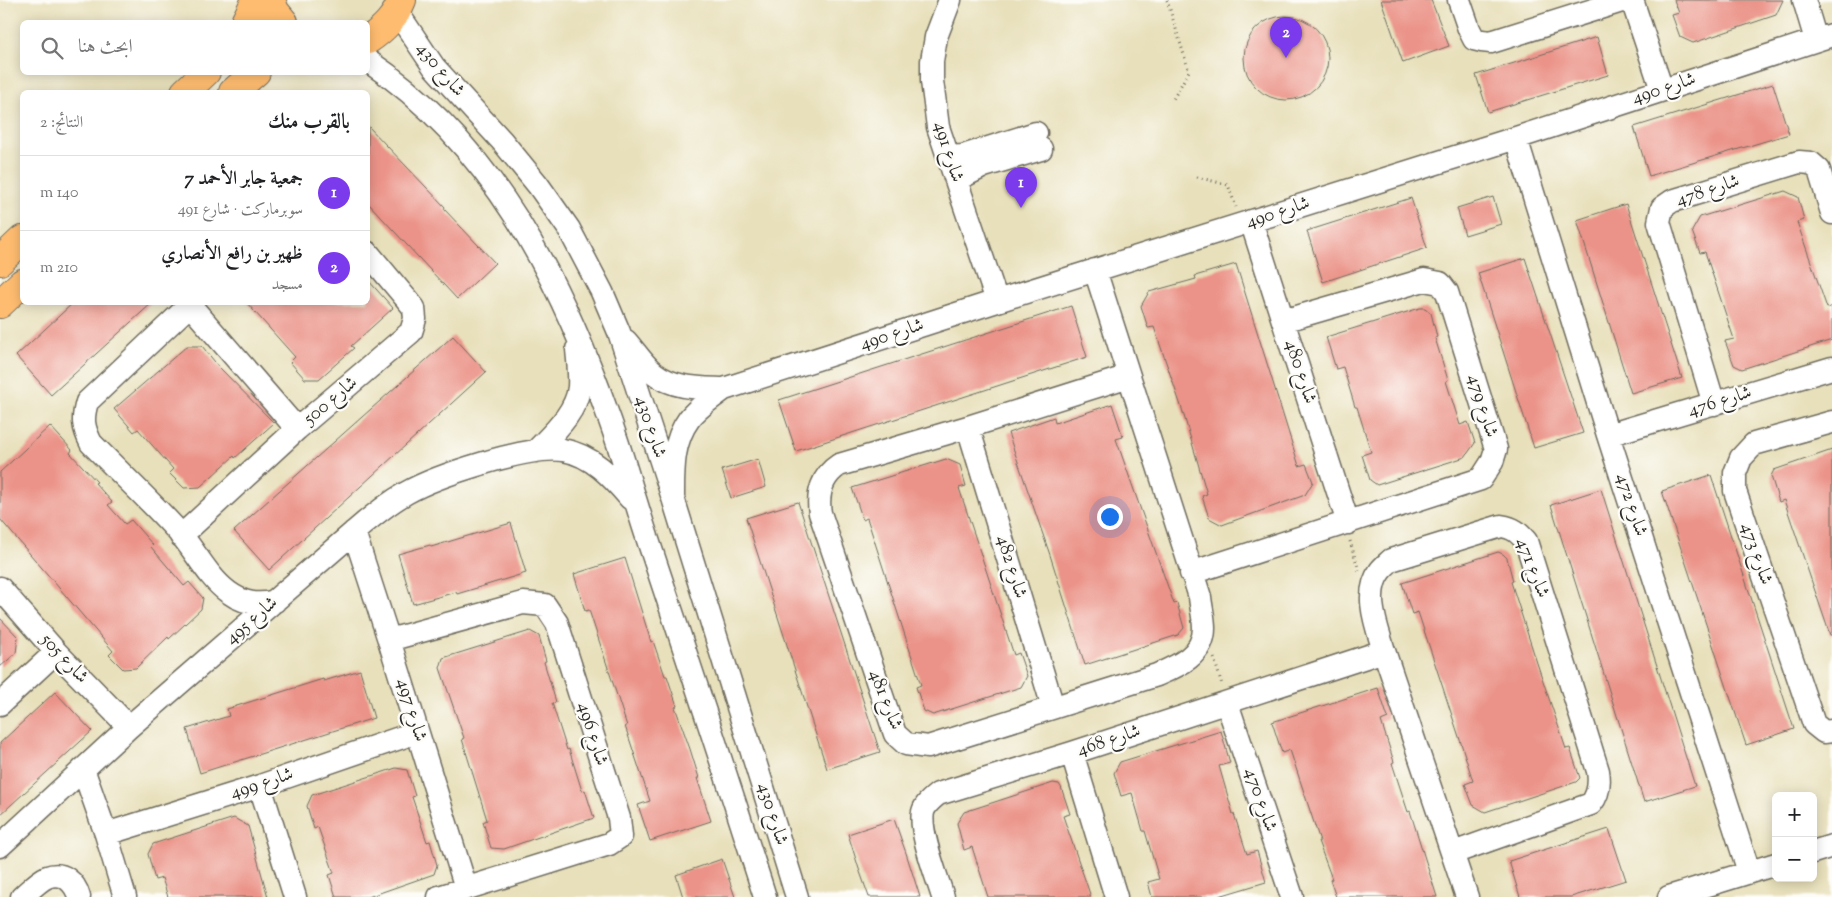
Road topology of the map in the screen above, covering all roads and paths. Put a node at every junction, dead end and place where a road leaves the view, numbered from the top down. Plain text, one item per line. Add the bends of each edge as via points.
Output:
1 (256, 0) edge
2 (271, 0) edge
3 (950, 0) edge
4 (1167, 0) edge
5 (1459, 0) edge
6 (1625, 0) edge
7 (1632, 0) edge
8 (1804, 0) edge
9 (399, 6) edge
10 (246, 20) edge
11 (282, 20) edge
12 (1824, 37) edge
13 (370, 39) edge
14 (370, 62) edge
15 (203, 75) edge
16 (253, 75) edge
17 (187, 90) edge
18 (236, 90) edge
19 (1662, 90) junction
20 (1172, 102) dead end
21 (1516, 138) junction
22 (948, 157) junction
23 (1197, 177) dead end
24 (956, 180) junction
25 (1832, 213) edge
26 (1247, 223) junction
27 (20, 242) edge
28 (370, 255) edge
29 (0, 260) edge
30 (1095, 270) junction
31 (20, 285) edge
32 (997, 301) junction
33 (0, 304) edge
34 (191, 305) edge
35 (193, 305) edge
36 (1283, 321) junction
37 (575, 330) junction
38 (619, 332) junction
39 (1832, 368) edge
40 (1129, 376) junction
41 (724, 389) junction
42 (1714, 404) junction
43 (1832, 422) edge
44 (968, 427) junction
45 (298, 429) junction
46 (1608, 435) junction
47 (536, 451) junction
48 (673, 498) junction
49 (637, 507) junction
50 (1348, 523) junction
51 (354, 532) junction
52 (181, 536) junction
53 (1191, 573) junction
54 (0, 588) edge
55 (275, 601) junction
56 (389, 640) junction
57 (1202, 640) junction
58 (1384, 651) junction
59 (56, 652) junction
60 (1227, 703) junction
61 (0, 704) edge
62 (1053, 707) junction
63 (129, 728) junction
64 (1832, 731) edge
65 (417, 732) junction
66 (1072, 753) junction
67 (83, 769) junction
68 (260, 786) junction
69 (106, 834) junction
70 (0, 846) edge
71 (1832, 846) edge
72 (1817, 851) edge
73 (1453, 853) junction
74 (1772, 865) edge
75 (1749, 872) junction
76 (466, 888) junction
77 (22, 897) edge
78 (79, 897) edge
79 (125, 897) edge
80 (295, 897) edge
81 (438, 897) edge
82 (765, 897) edge
83 (797, 897) edge
84 (943, 897) edge
85 (1116, 897) edge
86 (1292, 897) edge
87 (1467, 897) edge
88 (1669, 897) edge

1 - 10 main road
2 - 11 main road
3 - 22 street, شارع 491 via 936,37 932,61 938,127
4 - 20 path via 1189,70
5 - 6 street via 1474,39 1492,42
7 - 19 street
8 - 12 street
9 - 13 main road via 383,29
9 - 38 street, شارع 430 via 434,67 502,141 569,229
12 - 19 street, شارع 490
14 - 37 street, شارع 430 via 422,102 475,158 548,273
15 - 17 main road
16 - 18 main road
19 - 21 street, شارع 490
21 - 26 street, شارع 490
21 - 46 street, شارع 472
22 - 24 street, شارع 491
22 - 24 street via 1038,141
23 - 26 path via 1228,185
24 - 32 street, شارع 491
25 - 42 street, شارع 478 via 1819,170 1811,163 1799,162 1672,202 1662,208 1659,222
26 - 30 street, شارع 490
26 - 36 street, شارع 480
27 - 29 main road
28 - 45 street, شارع 500 via 414,308 411,332
30 - 32 street, شارع 490
30 - 40 street
31 - 33 main road
32 - 41 street, شارع 490
34 - 52 street via 87,402 83,416 91,443
35 - 45 street
36 - 50 street, شارع 480
36 - 50 street, شارع 479 via 1424,280 1440,283 1447,292 1496,449 1492,462 1481,479
37 - 47 street via 578,389 566,416
37 - 49 street, شارع 430 via 609,417
38 - 41 street, شارع 490 via 654,373 691,388
38 - 48 street, شارع 430
39 - 42 street, شارع 476
40 - 44 street, شارع 481
40 - 53 street
41 - 48 street, شارع 490 via 688,420 678,439 673,464
42 - 46 street, شارع 476
43 - 64 street, شارع 473 via 1754,444 1741,458 1735,474 1735,491 1814,724 1824,732
44 - 62 street, شارع 482
44 - 62 street, شارع 481 via 839,465 831,470 824,482 818,499 820,513 895,734 906,744 928,747
45 - 52 street, شارع 500
46 - 75 street, شارع 472
47 - 49 street, شارع 495 via 563,450 580,456 612,477
47 - 51 street, شارع 495 via 476,466 407,492
48 - 83 street, شارع 430
49 - 82 street, شارع 430
50 - 53 street, شارع 479
51 - 55 street, شارع 495
51 - 56 street, شارع 497
52 - 55 street via 228,592 257,605
53 - 57 street via 1200,597 1204,629
54 - 59 street, شارع 505
55 - 63 street, شارع 495
56 - 65 street, شارع 497
56 - 76 street, شارع 496 via 523,603 545,605 557,623 619,818 621,836 609,844
57 - 60 path via 1213,656
57 - 62 street, شارع 481 via 1200,648 1179,666
58 - 60 street, شارع 468
58 - 73 street, شارع 471
58 - 73 street, شارع 471 via 1373,614 1372,588 1380,571 1392,560 1501,526 1517,530 1526,542 1600,781 1591,804
59 - 61 street
59 - 63 street, شارع 505
60 - 66 street, شارع 468
60 - 86 street, شارع 470
63 - 67 street, شارع 495
65 - 68 street, شارع 499
65 - 76 street, شارع 497
66 - 84 street, شارع 468 via 938,794 929,802 923,811 923,830
66 - 85 street
67 - 69 street
67 - 70 street, شارع 495
68 - 69 street, شارع 499
68 - 80 street
69 - 79 street
71 - 72 street
73 - 87 street, شارع 471
74 - 75 street
75 - 88 street
76 - 81 street, شارع 496
77 - 78 street via 45,878 57,876 73,883

